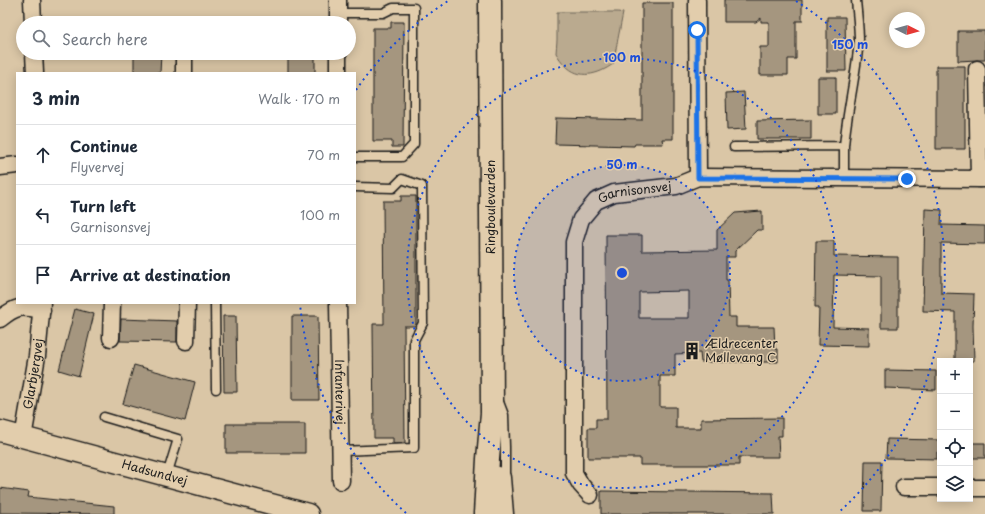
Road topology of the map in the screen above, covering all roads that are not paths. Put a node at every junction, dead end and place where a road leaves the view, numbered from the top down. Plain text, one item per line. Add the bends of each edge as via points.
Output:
1 (32, 0) edge
2 (490, 0) edge
3 (697, 0) edge
4 (856, 0) edge
5 (338, 12) edge
6 (33, 16) edge
7 (34, 60) edge
8 (184, 60) edge
9 (338, 60) edge
10 (978, 68) dead end
11 (35, 72) edge
12 (184, 72) edge
13 (338, 72) edge
14 (844, 146) junction
15 (734, 147) dead end
16 (356, 157) edge
17 (16, 165) edge
18 (0, 167) edge
19 (698, 178) junction
20 (844, 178) junction
21 (982, 179) edge
22 (356, 187) edge
23 (112, 304) edge
24 (187, 304) edge
25 (216, 304) edge
26 (338, 304) edge
27 (42, 307) edge
28 (0, 319) edge
29 (111, 338) dead end
30 (186, 341) dead end
31 (492, 384) junction
32 (216, 389) dead end
33 (492, 413) junction
34 (104, 417) dead end
35 (0, 431) edge
36 (23, 438) junction
37 (341, 451) junction
38 (167, 476) junction
39 (341, 481) dead end
40 (904, 487) dead end
41 (937, 487) edge
42 (973, 488) edge
43 (985, 488) edge
44 (590, 495) dead end
45 (257, 507) edge
46 (308, 514) edge
47 (485, 514) edge
48 (502, 514) edge

1 - 6 street
2 - 31 main road, Ringboulevarden
3 - 19 street
4 - 14 lane via 859,38
5 - 16 lane via 383,13 393,8 414,8 414,144 402,157
7 - 11 street
8 - 12 street
9 - 13 street
10 - 21 street, Garnisonsvej
14 - 15 lane
14 - 20 lane
17 - 18 street
19 - 20 street, Garnisonsvej
19 - 44 street, Garnisonsvej via 676,186 614,193 596,201 581,219 574,242 574,473
20 - 21 street, Garnisonsvej
22 - 37 lane via 393,188 402,179 422,186 423,323 414,340 414,448
23 - 29 street
24 - 30 street
25 - 32 lane
26 - 37 street, Infanterivej
27 - 28 street, Glarbjergvej via 12,310
27 - 36 street, Glarbjergvej via 37,356
31 - 33 main road, Ringboulevarden
31 - 48 lane via 504,415 505,474
33 - 47 main road, Ringboulevarden
33 - 48 main road, Ringboulevarden
34 - 38 lane via 178,439
35 - 36 street, Hadsundvej
36 - 38 street, Hadsundvej
37 - 39 street, Infanterivej
38 - 45 street, Hadsundvej
40 - 41 street
42 - 43 street
45 - 46 street, Hadsundvej

